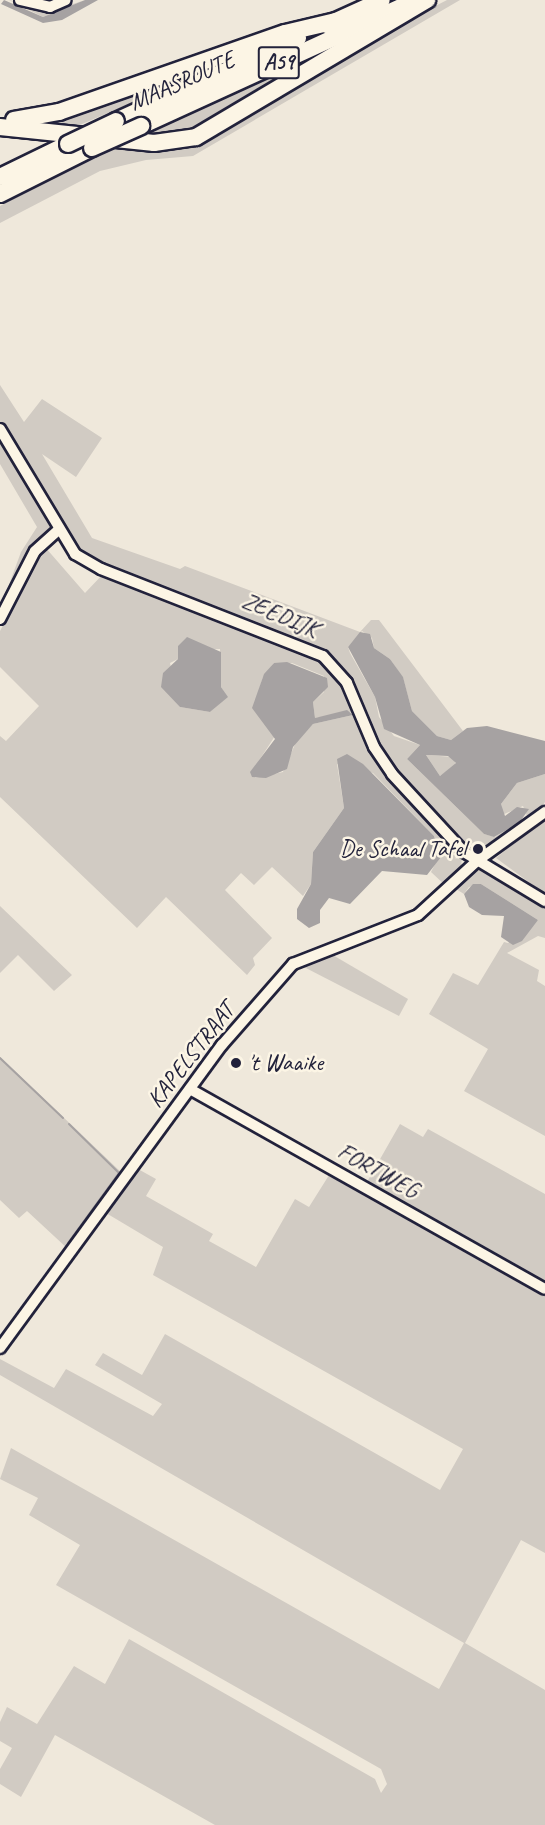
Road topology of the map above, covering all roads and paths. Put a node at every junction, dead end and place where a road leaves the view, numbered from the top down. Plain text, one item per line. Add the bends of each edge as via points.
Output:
1 (21, 0) edge
2 (66, 0) edge
3 (382, 0) edge
4 (418, 0) edge
5 (427, 0) edge
6 (336, 21) junction
7 (0, 121) edge
8 (0, 127) edge
9 (0, 177) edge
10 (0, 194) edge
11 (0, 429) edge
12 (58, 530) junction
13 (0, 619) edge
14 (545, 812) edge
15 (477, 861) junction
16 (545, 901) edge
17 (190, 1089) junction
18 (545, 1289) edge
19 (0, 1348) edge

1 - 2 street via 50,7
3 - 6 highway, MAASROUTE / A59
4 - 10 highway, MAASROUTE / A59, bridge
5 - 8 highway, A59 via 196,137 154,143
6 - 7 highway, A59 via 285,33 59,112
6 - 9 highway, MAASROUTE / A59, bridge
11 - 12 street, ZEEDIJK
12 - 13 street via 35,551
12 - 15 street, ZEEDIJK via 75,554 93,566 323,656 347,683 384,763
14 - 15 street, KAPELSTRAAT
15 - 16 street, ZEEDIJK
15 - 17 street, KAPELSTRAAT via 418,915 293,964
17 - 18 street, FORTWEG
17 - 19 street, KAPELSTRAAT

